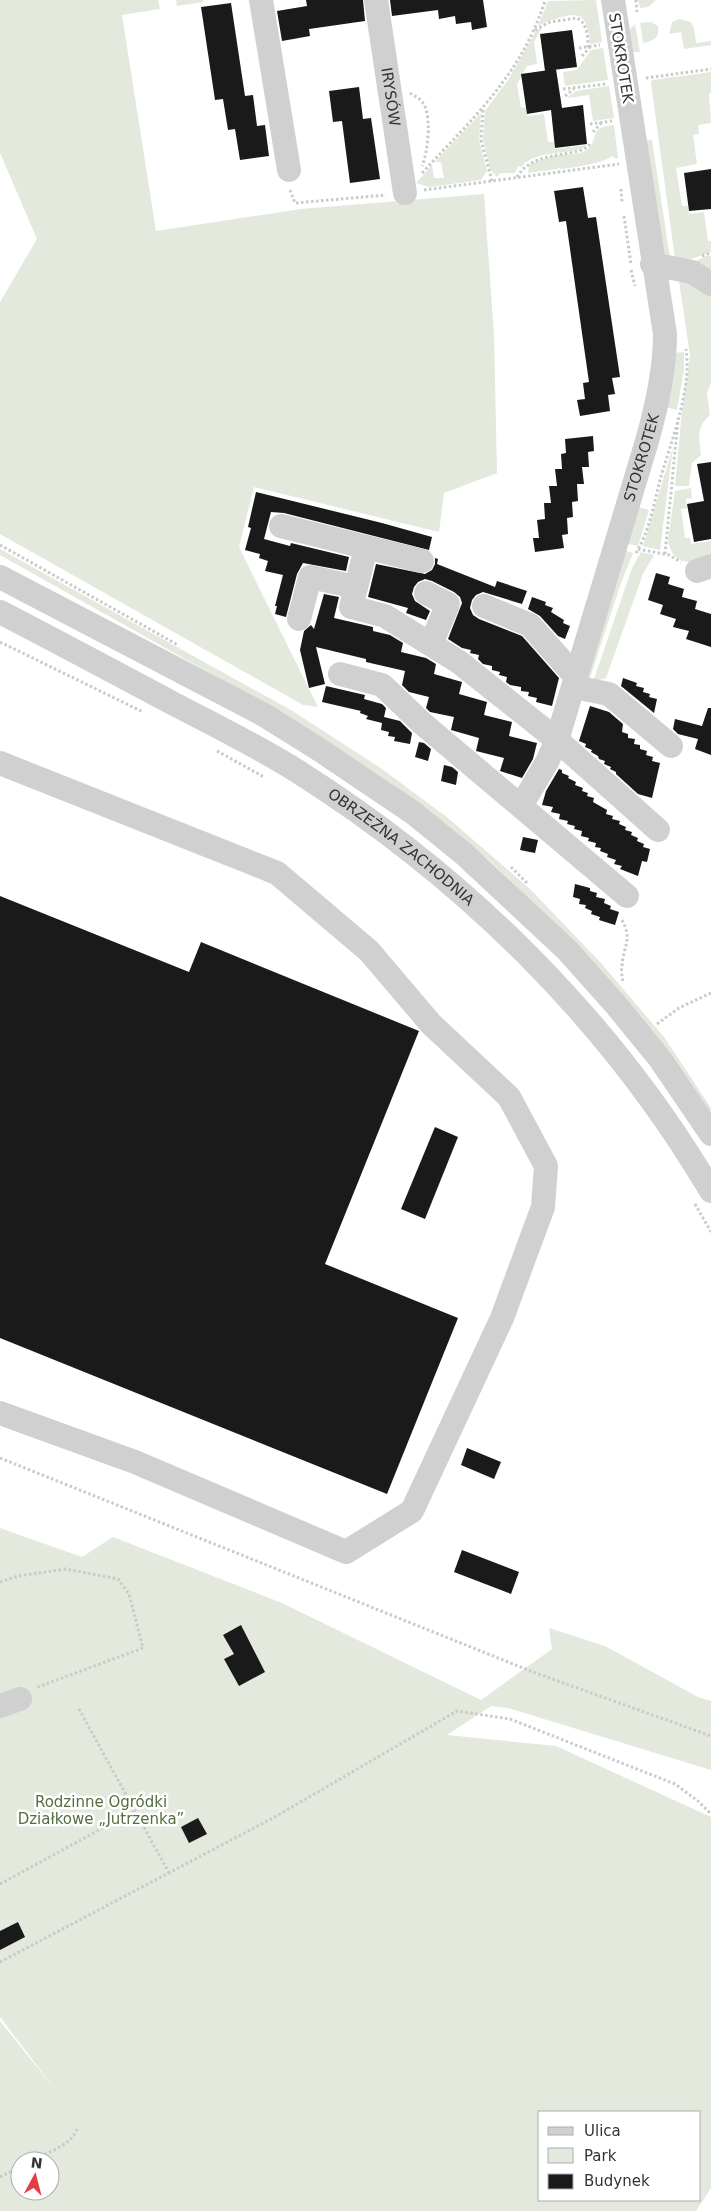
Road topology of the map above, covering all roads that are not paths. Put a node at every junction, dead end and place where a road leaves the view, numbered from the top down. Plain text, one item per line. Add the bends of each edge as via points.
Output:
1 (261, 0) edge
2 (376, 0) edge
3 (612, 0) edge
4 (289, 170) road end
5 (409, 189) road end
6 (652, 264) junction
7 (711, 284) edge
8 (281, 526) dead end
9 (366, 548) junction
10 (422, 561) dead end
11 (0, 577) edge
12 (356, 587) junction
13 (426, 593) dead end
14 (484, 606) dead end
15 (0, 612) edge
16 (299, 619) dead end
17 (431, 644) junction
18 (340, 674) dead end
19 (575, 682) junction
20 (557, 740) junction
21 (671, 746) dead end
22 (0, 763) edge
23 (521, 806) junction
24 (658, 830) dead end
25 (627, 896) dead end
26 (711, 1134) edge
27 (702, 1196) edge
28 (0, 1413) edge

1 - 4 street
2 - 5 street, IRYSÓW
3 - 6 street, STOKROTEK
6 - 7 street via 692,272
6 - 19 street, STOKROTEK via 665,334 665,360 659,394
8 - 9 street
9 - 10 street
9 - 12 street
11 - 26 street, OBRZEŻNA ZACHODNIA via 264,715 412,812 464,854 567,950 660,1059
12 - 16 street via 310,577
12 - 17 street via 351,607 385,616
13 - 17 street via 448,604
14 - 19 street via 530,625
15 - 27 street, OBRZEŻNA ZACHODNIA via 297,771 384,830 443,876 542,969 590,1021 652,1101
17 - 20 street via 459,662
18 - 23 street via 382,685
19 - 20 street, STOKROTEK
19 - 21 street via 609,694
20 - 23 street, STOKROTEK
20 - 24 street
22 - 28 street via 276,873 369,951 431,1024 509,1097 546,1166 543,1207 502,1318 412,1511 346,1552 135,1462
23 - 25 street

